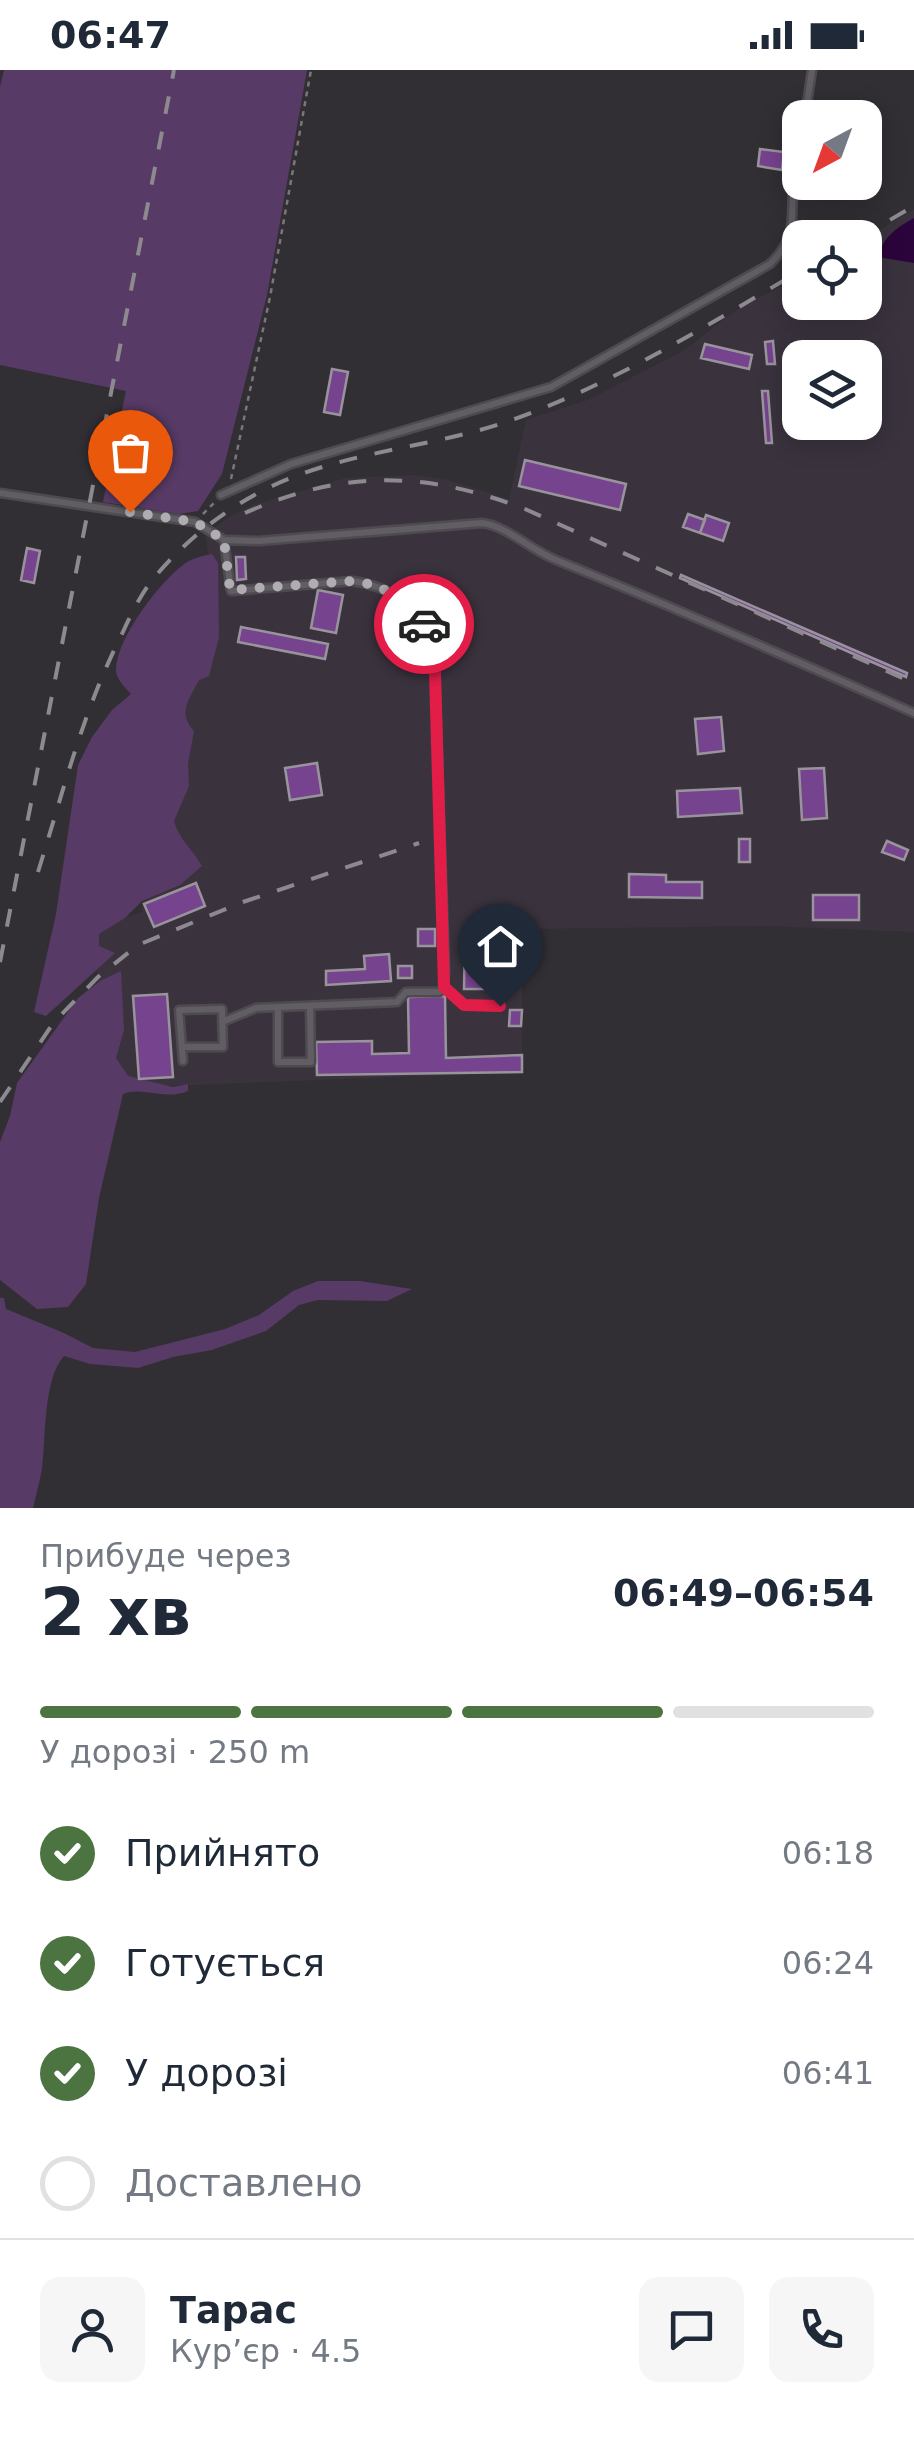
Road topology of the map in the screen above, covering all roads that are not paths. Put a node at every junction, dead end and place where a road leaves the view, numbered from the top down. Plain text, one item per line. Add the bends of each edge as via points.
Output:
1 (812, 70) edge
2 (808, 100) edge
3 (793, 200) edge
4 (0, 493) edge
5 (221, 496) road end
6 (224, 540) junction
7 (914, 713) edge
8 (444, 987) junction
9 (310, 1006) junction
10 (500, 1006) dead end
11 (278, 1007) junction
12 (222, 1022) junction
13 (182, 1047) junction
14 (183, 1061) dead end

1 - 2 lane
3 - 5 lane via 788,242 770,264 552,388 290,464
4 - 6 lane via 195,522
6 - 7 lane via 498,525 530,550 623,584
6 - 8 lane via 230,590 369,583 394,592 434,638
8 - 9 lane via 406,992 397,1002
8 - 10 lane via 464,1005
9 - 11 lane
9 - 11 lane via 310,1062 278,1062
11 - 12 lane
12 - 13 lane via 223,1047
12 - 13 lane via 222,1009 179,1010
13 - 14 lane

